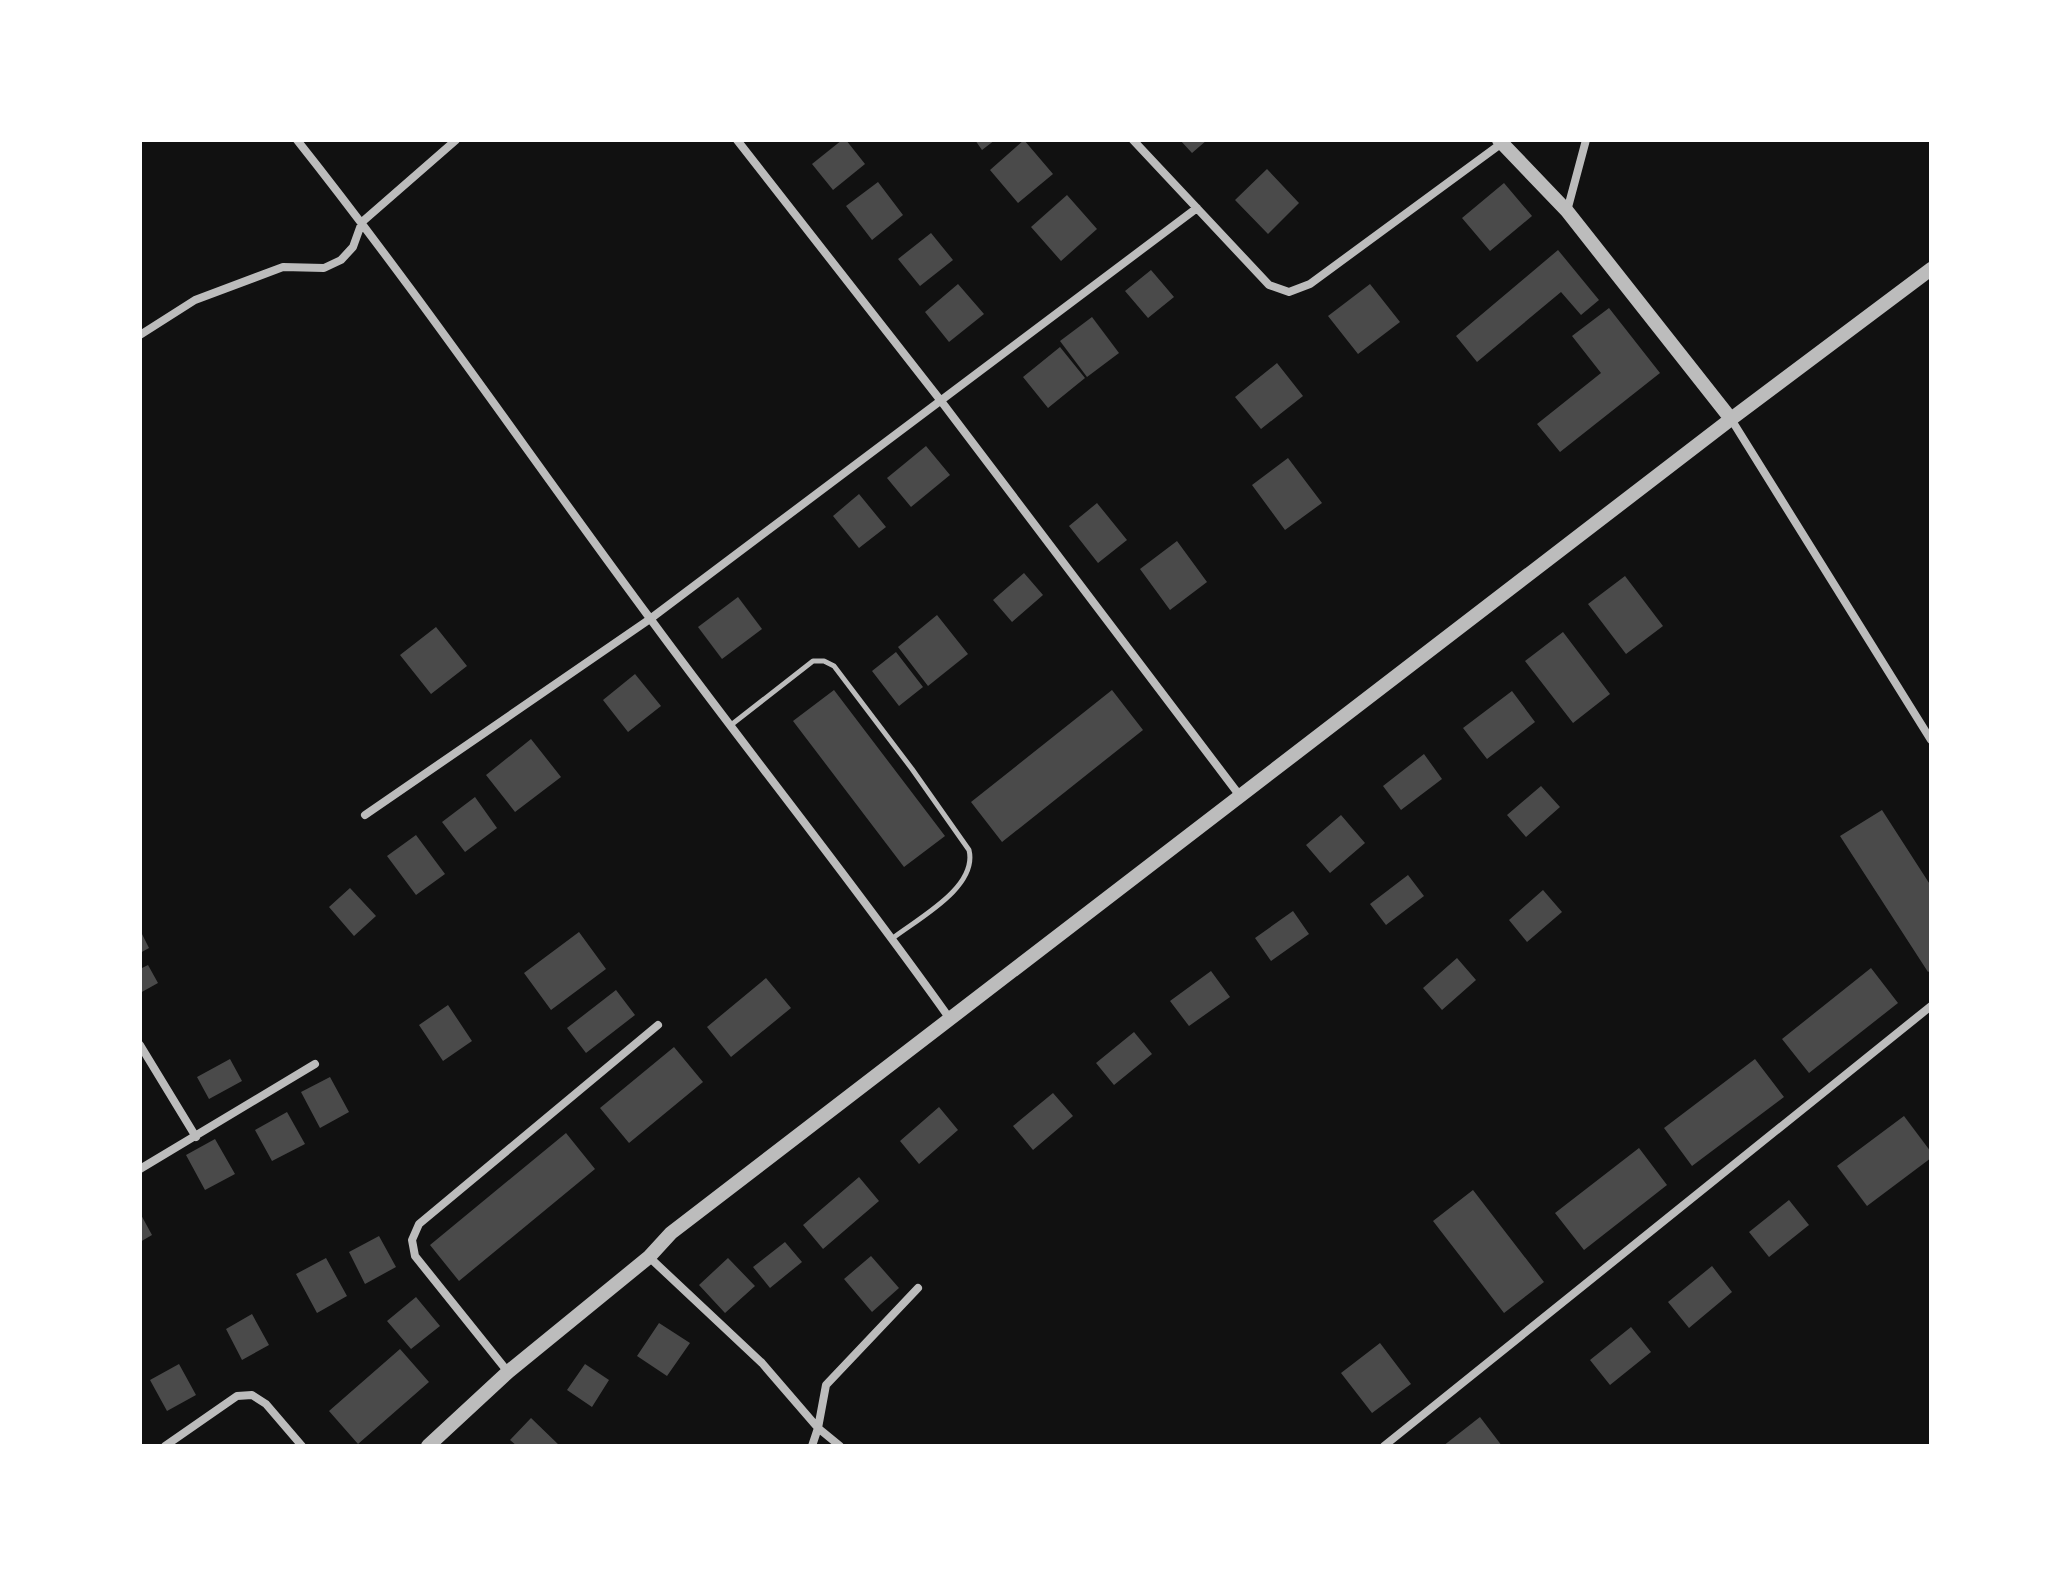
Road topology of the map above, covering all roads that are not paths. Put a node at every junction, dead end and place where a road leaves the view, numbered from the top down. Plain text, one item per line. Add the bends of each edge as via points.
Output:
1 (297, 140) edge
2 (456, 140) edge
3 (737, 140) edge
4 (1133, 140) edge
5 (1586, 140) edge
6 (1501, 141) edge
7 (1197, 208) junction
8 (1567, 211) junction
9 (362, 222) junction
10 (1931, 269) edge
11 (140, 335) edge
12 (941, 401) junction
13 (1731, 419) junction
14 (650, 619) junction
15 (731, 725) junction
16 (1931, 740) edge
17 (1240, 796) junction
18 (365, 815) dead end
19 (893, 938) junction
20 (1931, 1006) edge
21 (950, 1019) junction
22 (658, 1025) dead end
23 (140, 1045) edge
24 (315, 1064) dead end
25 (196, 1137) junction
26 (140, 1169) edge
27 (649, 1257) junction
28 (918, 1288) dead end
29 (508, 1372) junction
30 (818, 1428) junction
31 (165, 1446) edge
32 (302, 1446) edge
33 (428, 1446) edge
34 (812, 1446) edge
35 (840, 1446) edge
36 (1384, 1446) edge

1 - 9 street
2 - 9 street
3 - 12 street
4 - 7 street
5 - 8 street
6 - 7 street via 1310,284 1289,292 1269,285
6 - 8 street
7 - 12 street
8 - 13 street
9 - 11 street via 353,247 341,260 324,268 283,267 224,289 195,300
9 - 14 street
10 - 13 street
12 - 14 street
12 - 17 street
13 - 16 street
13 - 17 street
14 - 15 street
14 - 18 street
15 - 19 street
15 - 19 lane via 813,661 824,661 834,666 895,746 969,850 972,862 961,886
17 - 21 street
19 - 21 street
20 - 36 street
21 - 27 street via 671,1233
22 - 29 street via 419,1224 412,1240 415,1256
23 - 25 street
24 - 25 street
25 - 26 street
27 - 29 street
27 - 30 street via 762,1363
28 - 30 street via 826,1385
29 - 33 street
30 - 34 street
30 - 35 street
31 - 32 street via 237,1396 252,1395

